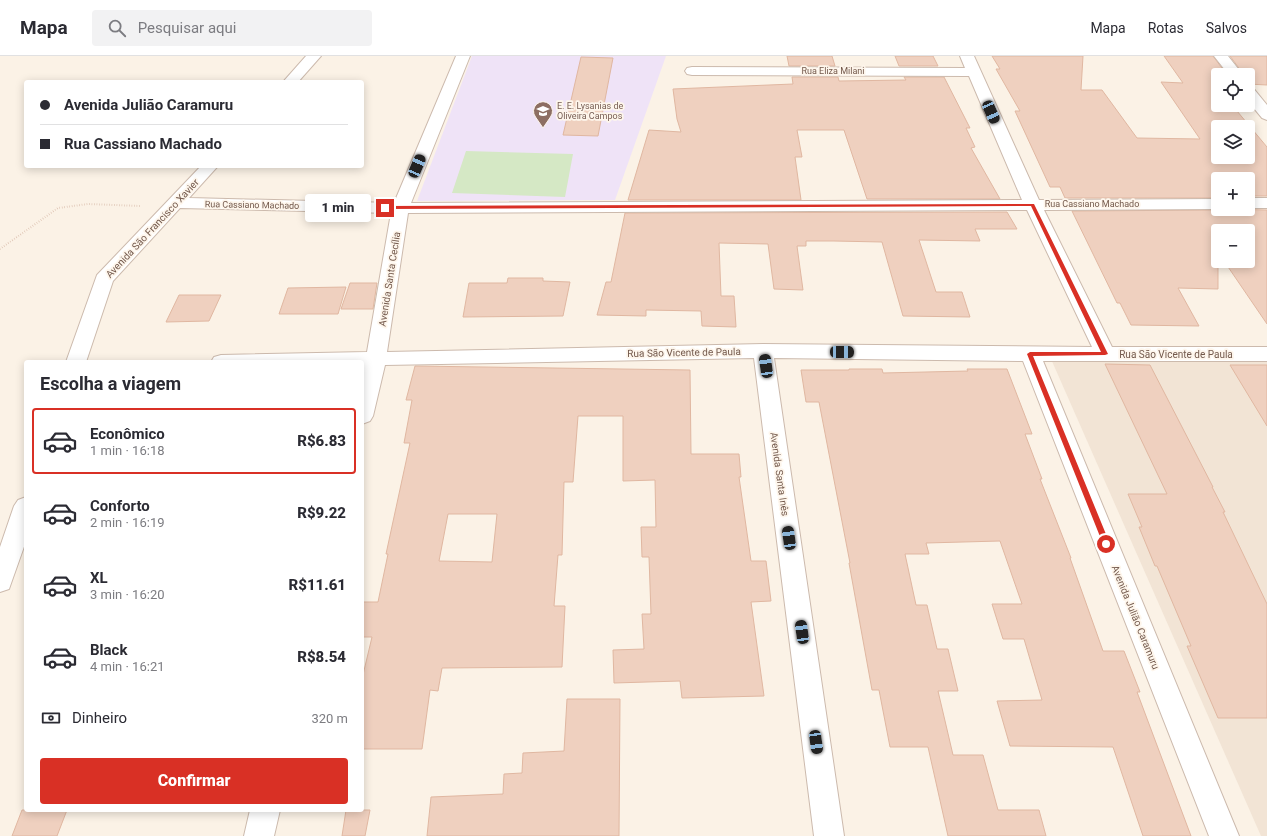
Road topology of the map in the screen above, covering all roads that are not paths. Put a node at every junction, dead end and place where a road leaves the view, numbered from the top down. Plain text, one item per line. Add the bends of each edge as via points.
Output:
1 (314, 56) edge
2 (463, 56) edge
3 (966, 56) edge
4 (1221, 56) edge
5 (1230, 68) edge
6 (692, 71) dead end
7 (974, 72) junction
8 (292, 80) edge
9 (1255, 100) edge
10 (1267, 115) edge
11 (208, 168) edge
12 (175, 203) junction
13 (1255, 203) edge
14 (1267, 203) edge
15 (1211, 204) edge
16 (1033, 205) junction
17 (400, 208) junction
18 (763, 350) junction
19 (1030, 354) junction
20 (1105, 354) junction
21 (1267, 354) edge
22 (376, 359) junction
23 (77, 360) edge
24 (324, 360) edge
25 (364, 408) edge
26 (24, 512) edge
27 (0, 582) edge
28 (265, 812) edge
29 (259, 836) edge
30 (829, 836) edge
31 (1224, 836) edge

1 - 8 street
2 - 17 street, Avenida Santa Cecília
3 - 7 street
4 - 5 street
6 - 7 street, Rua Eliza Milani
7 - 16 street
9 - 10 street
11 - 12 street, Avenida São Francisco Xavier
12 - 17 street, Rua Cassiano Machado
12 - 23 street, Avenida São Francisco Xavier via 104,279
13 - 14 street
15 - 16 street, Rua Cassiano Machado
16 - 17 street, Rua Cassiano Machado
16 - 20 street
17 - 22 street, Avenida Santa Cecília
18 - 19 street, Rua São Vicente de Paula
18 - 22 street, Rua São Vicente de Paula
18 - 30 street, Avenida Santa Inês
19 - 20 street, Rua São Vicente de Paula
19 - 31 street, Avenida Julião Caramuru
20 - 21 street, Rua São Vicente de Paula
22 - 24 street, Rua São Vicente de Paula
22 - 25 street, Avenida Santa Cecília
26 - 27 street
28 - 29 street

